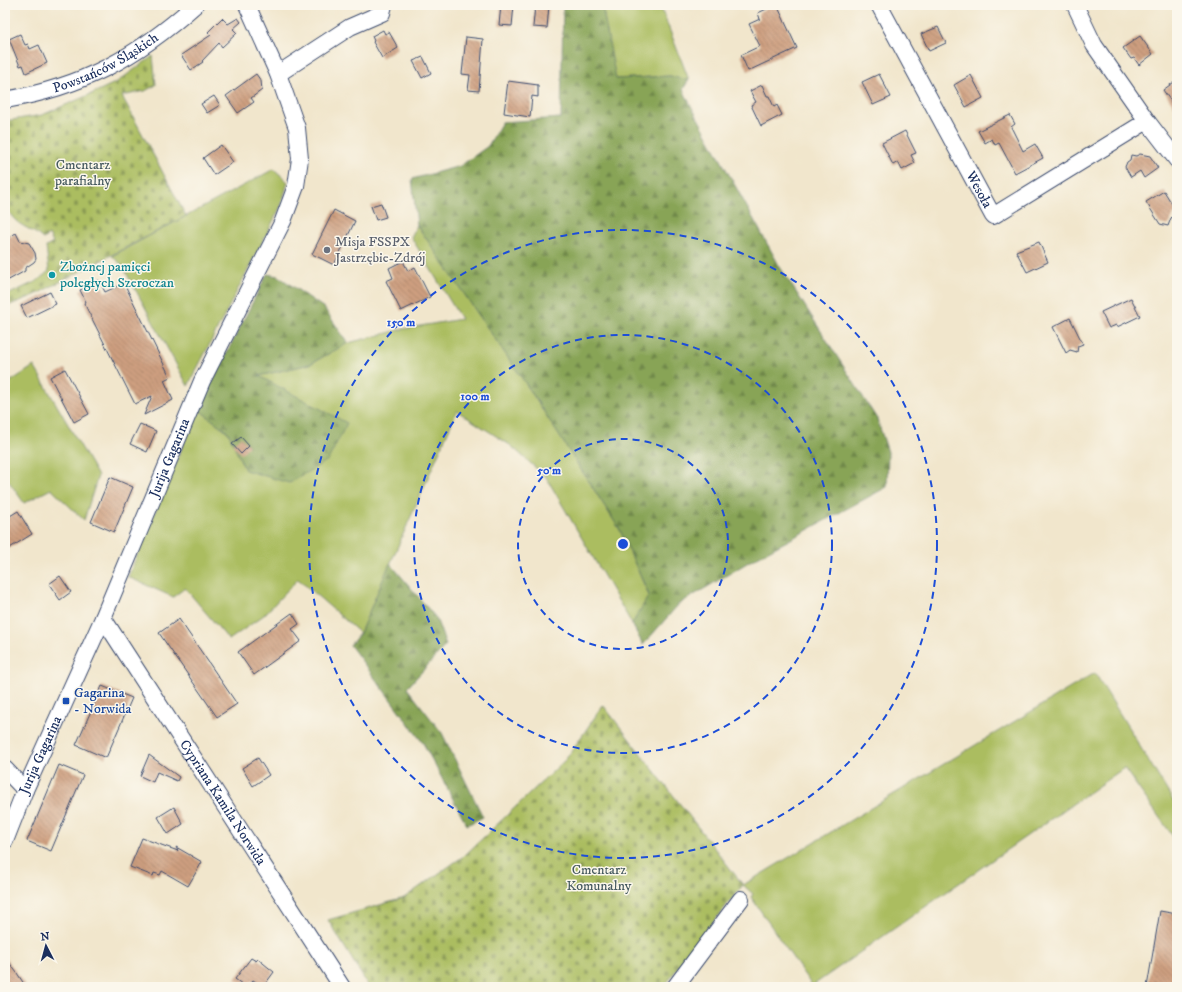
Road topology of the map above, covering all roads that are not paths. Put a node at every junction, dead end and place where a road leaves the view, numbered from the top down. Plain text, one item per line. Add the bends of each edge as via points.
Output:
1 (195, 5) edge
2 (247, 5) edge
3 (384, 5) edge
4 (879, 5) edge
5 (1076, 5) edge
6 (278, 74) junction
7 (5, 100) edge
8 (1147, 121) junction
9 (1177, 160) edge
10 (103, 618) junction
11 (5, 769) edge
12 (26, 790) junction
13 (5, 841) edge
14 (741, 899) dead end
15 (342, 987) edge
16 (676, 987) edge

1 - 7 street, Powstańców Śląskich via 168,30 133,55 105,70 74,82
2 - 6 street, Jurija Gagarina
3 - 6 street via 382,13 350,27
4 - 8 street, Wesoła via 993,216
5 - 8 street via 1094,45
6 - 10 street, Jurija Gagarina via 290,106 299,143 298,173 291,201 202,381
8 - 9 street
10 - 12 street, Jurija Gagarina
10 - 15 street, Cypriana Kamila Norwida
11 - 12 street
12 - 13 street, Jurija Gagarina
14 - 16 street

